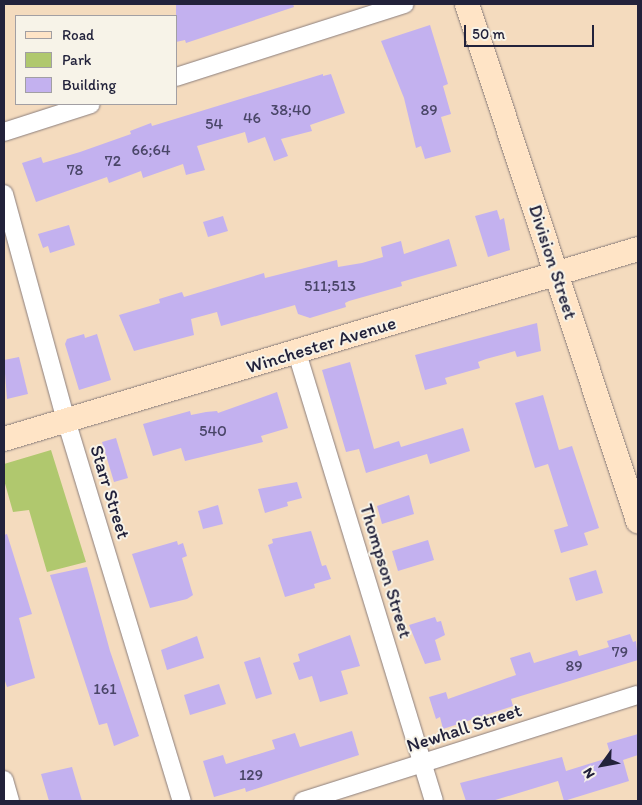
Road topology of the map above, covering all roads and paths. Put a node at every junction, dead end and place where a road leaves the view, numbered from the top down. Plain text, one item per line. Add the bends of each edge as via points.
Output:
1 (405, 4) edge
2 (467, 4) edge
3 (178, 76) edge
4 (88, 105) edge
5 (4, 132) edge
6 (4, 194) edge
7 (638, 250) edge
8 (557, 274) junction
9 (297, 353) junction
10 (66, 420) junction
11 (4, 438) edge
12 (638, 521) edge
13 (638, 695) edge
14 (422, 764) junction
15 (4, 780) edge
16 (10, 801) edge
17 (182, 801) edge
18 (303, 801) edge
19 (434, 801) edge

1 - 3 street
2 - 8 street, Division Street
4 - 5 street
6 - 10 street, Starr Street
7 - 8 street, Winchester Avenue
8 - 9 street, Winchester Avenue
8 - 12 street, Division Street
9 - 10 street, Winchester Avenue
9 - 14 street, Thompson Street
10 - 11 street, Winchester Avenue
10 - 17 street, Starr Street
13 - 14 street, Newhall Street
14 - 18 street, Newhall Street
14 - 19 street, Thompson Street
15 - 16 street

